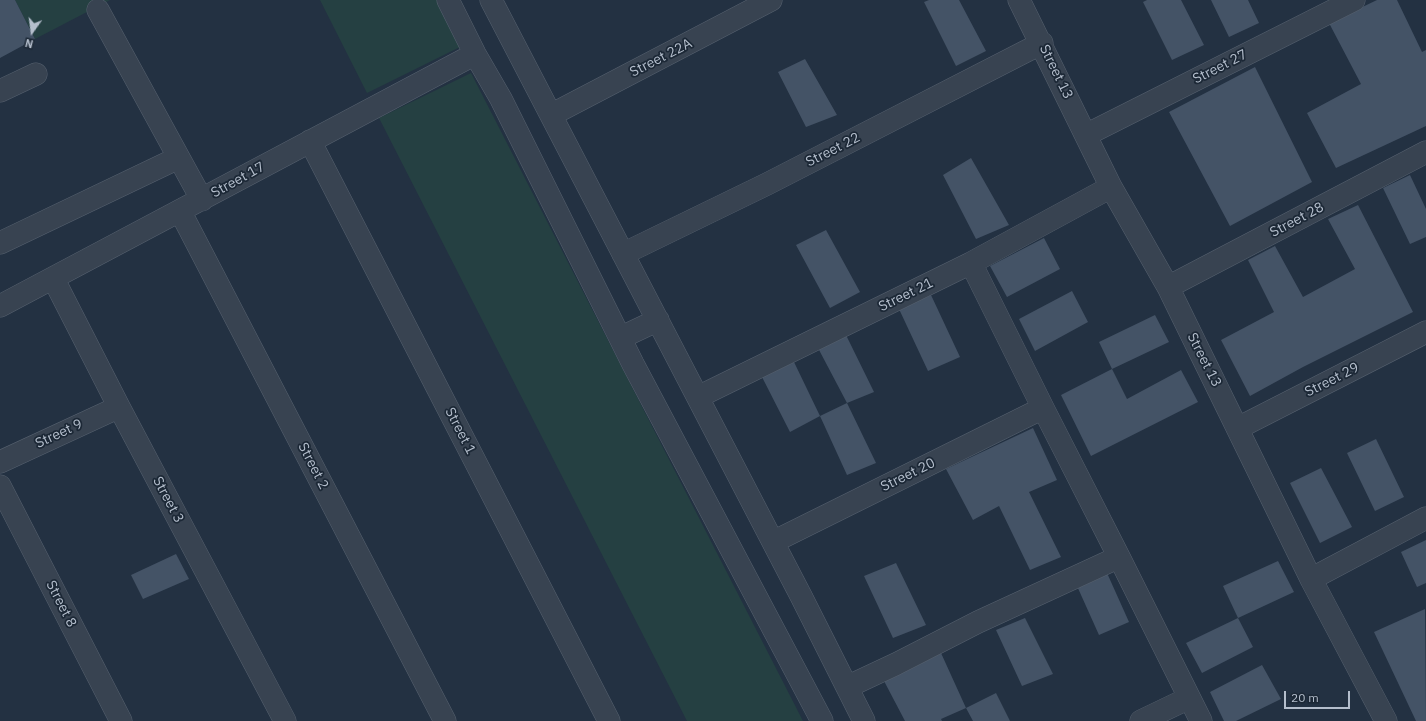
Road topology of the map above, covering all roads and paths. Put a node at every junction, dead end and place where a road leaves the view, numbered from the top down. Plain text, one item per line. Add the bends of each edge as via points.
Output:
1 (448, 0) edge
2 (491, 0) edge
3 (771, 0) edge
4 (1019, 0) edge
5 (1354, 0) edge
6 (98, 10) dead end
7 (1042, 43) junction
8 (475, 54) junction
9 (36, 74) dead end
10 (0, 91) edge
11 (551, 115) junction
12 (1086, 135) junction
13 (310, 141) junction
14 (1426, 152) edge
15 (178, 158) junction
16 (1111, 187) junction
17 (202, 200) junction
18 (180, 211) junction
19 (0, 243) edge
20 (623, 254) junction
21 (971, 263) junction
22 (53, 278) junction
23 (1168, 287) junction
24 (0, 306) edge
25 (658, 320) junction
26 (1426, 332) edge
27 (620, 338) junction
28 (698, 397) junction
29 (119, 407) junction
30 (1043, 408) junction
31 (1238, 428) junction
32 (0, 462) edge
33 (0, 486) edge
34 (1426, 518) edge
35 (773, 542) junction
36 (1120, 557) junction
37 (1311, 579) junction
38 (847, 686) junction
39 (1189, 698) junction
40 (121, 721) edge
41 (285, 721) edge
42 (445, 721) edge
43 (610, 721) edge
44 (822, 721) edge
45 (864, 721) edge
46 (1141, 721) edge
47 (1200, 721) edge
48 (1386, 721) edge

1 - 8 street
2 - 11 street
3 - 11 street, Street 22A
4 - 7 street, Street 13
5 - 12 street, Street 27
6 - 15 street
7 - 12 street, Street 13
7 - 20 street, Street 22 via 767,184
8 - 13 street, Street 17
8 - 27 street via 501,99
9 - 10 street
11 - 20 street
12 - 16 street, Street 13
13 - 17 street, Street 17
13 - 43 street, Street 1
14 - 23 street, Street 28
15 - 17 street
15 - 19 street
16 - 21 street, Street 21
16 - 23 street, Street 13
17 - 18 street, Street 17
18 - 22 street, Street 17
18 - 42 street, Street 2
20 - 25 street
21 - 28 street, Street 21
21 - 30 street
22 - 24 street, Street 17
22 - 29 street, Street 3
23 - 31 street, Street 13
25 - 27 street
25 - 28 street
26 - 31 street, Street 29
27 - 44 street
28 - 35 street
29 - 32 street, Street 9
29 - 41 street, Street 3
30 - 35 street, Street 20
30 - 36 street
31 - 37 street, Street 13
33 - 40 street, Street 8
34 - 37 street
35 - 38 street
36 - 38 street
36 - 39 street
37 - 48 street, Street 13
38 - 45 street
39 - 46 street
39 - 47 street

